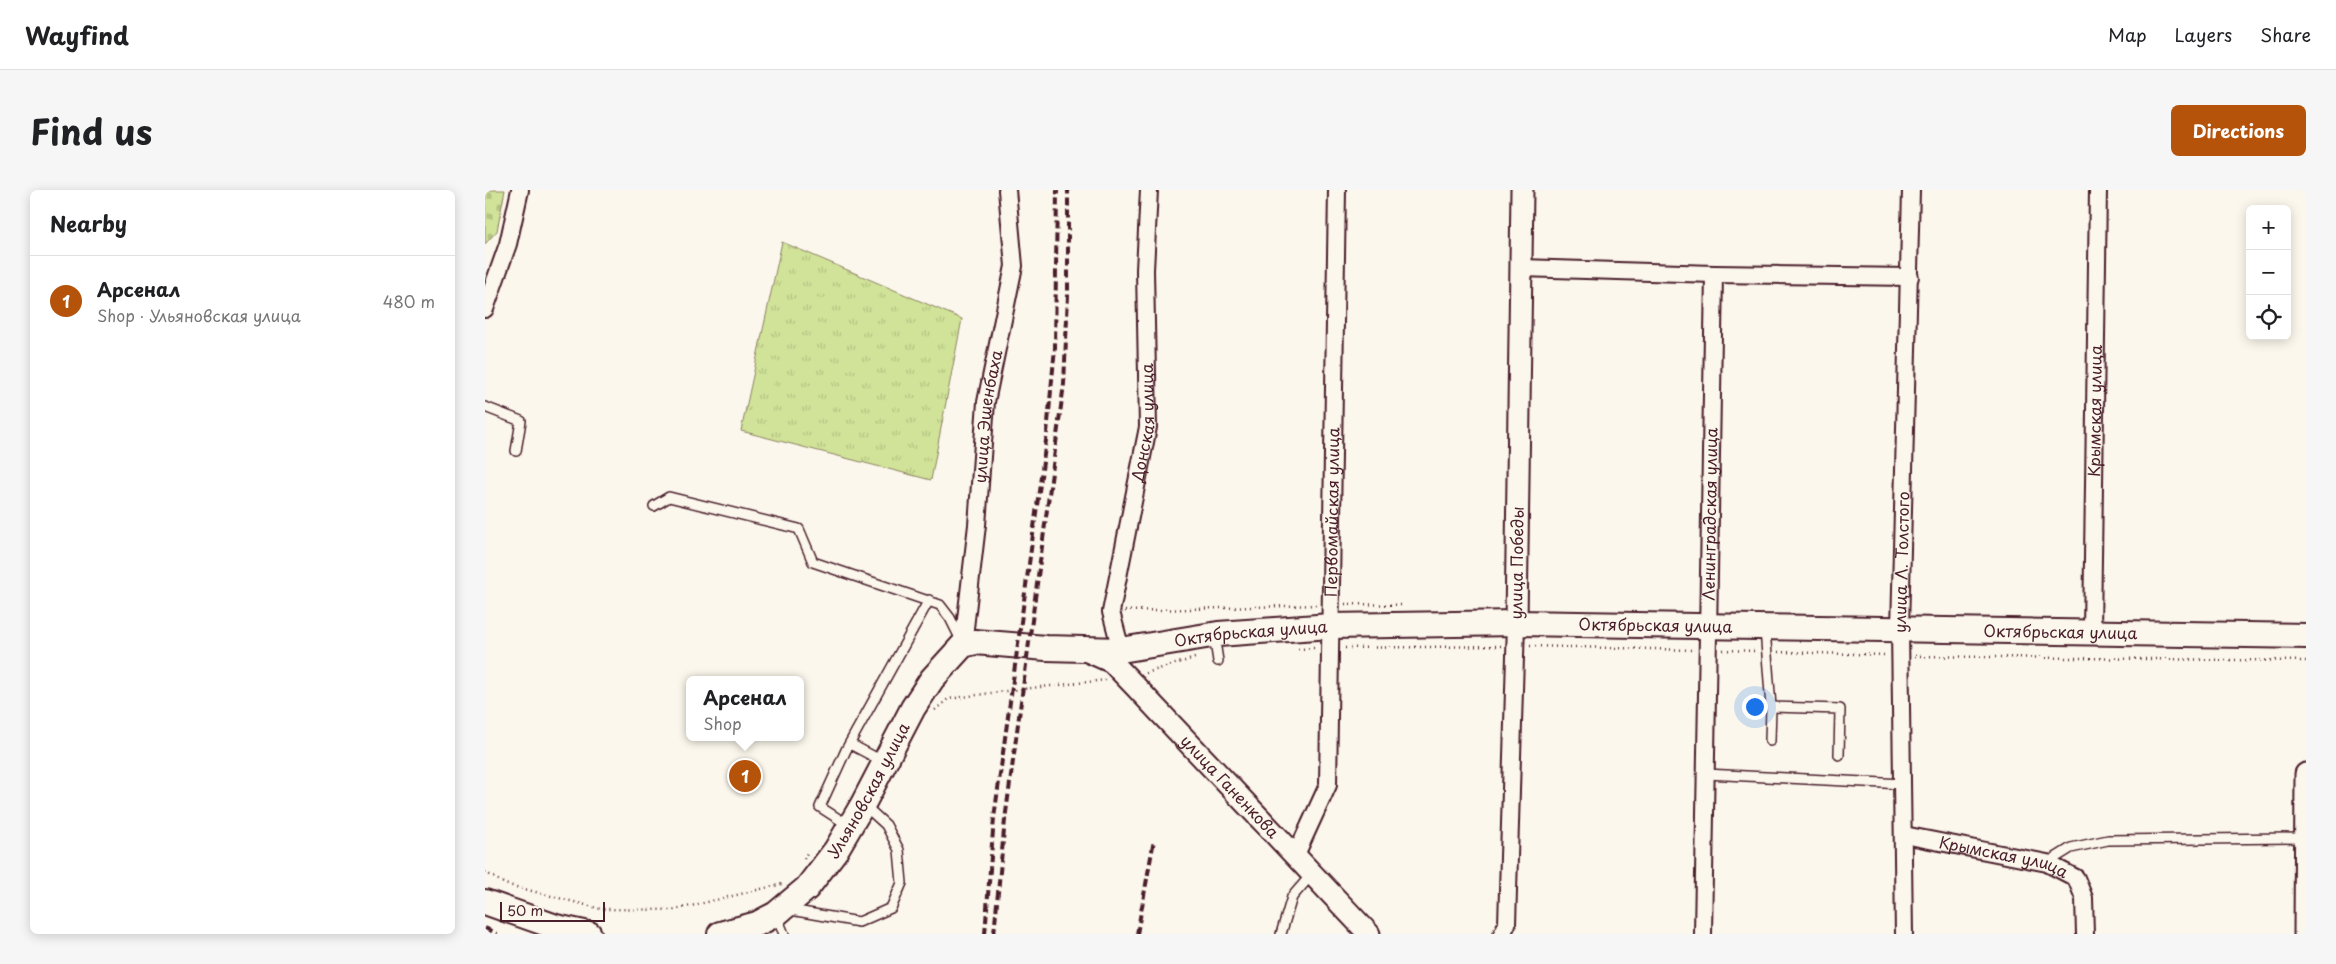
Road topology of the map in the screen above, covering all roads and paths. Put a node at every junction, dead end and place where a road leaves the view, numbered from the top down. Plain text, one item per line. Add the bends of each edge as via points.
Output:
1 (520, 190) edge
2 (1007, 190) edge
3 (1149, 190) edge
4 (1337, 190) edge
5 (1522, 190) edge
6 (1911, 190) edge
7 (2098, 190) edge
8 (508, 244) junction
9 (1521, 268) junction
10 (485, 274) edge
11 (1714, 274) junction
12 (1909, 277) junction
13 (485, 309) edge
14 (485, 407) edge
15 (516, 451) dead end
16 (654, 506) dead end
17 (929, 600) junction
18 (1515, 623) junction
19 (1708, 626) junction
20 (1765, 627) junction
21 (1900, 629) junction
22 (2093, 632) junction
23 (2306, 636) edge
24 (1331, 637) junction
25 (963, 645) junction
26 (1516, 646) junction
27 (1216, 649) junction
28 (1291, 649) dead end
29 (1085, 650) junction
30 (1121, 650) junction
31 (1707, 650) junction
32 (1767, 652) junction
33 (1900, 656) junction
34 (2306, 661) edge
35 (1128, 678) junction
36 (1771, 707) junction
37 (934, 710) dead end
38 (1769, 741) dead end
39 (850, 744) junction
40 (1839, 755) dead end
41 (885, 762) junction
42 (1706, 774) junction
43 (2306, 774) edge
44 (1903, 784) junction
45 (863, 804) junction
46 (850, 826) junction
47 (1904, 835) junction
48 (2305, 838) edge
49 (808, 851) dead end
50 (1295, 857) junction
51 (2047, 863) junction
52 (799, 867) dead end
53 (485, 872) edge
54 (1312, 874) junction
55 (790, 882) dead end
56 (485, 902) edge
57 (772, 923) edge
58 (589, 934) edge
59 (720, 934) edge
60 (1281, 934) edge
61 (1369, 934) edge
62 (1502, 934) edge
63 (1703, 934) edge
64 (1904, 934) edge
65 (2085, 934) edge
66 (2305, 934) edge

1 - 8 street
2 - 25 street, улица Эшенбаха via 1014,266 986,402 977,525
3 - 30 street, Донская улица via 1145,270 1148,427 1111,612
4 - 24 street, Первомайская улица
5 - 9 street, улица Победы
6 - 12 street, улица Л. Толстого
7 - 22 street, Крымская улица
8 - 10 street
8 - 13 street
9 - 11 street
9 - 18 street, улица Победы
11 - 12 street
11 - 19 street, Ленинградская улица
12 - 21 street, улица Л. Толстого
14 - 15 lane via 521,421
16 - 17 lane via 669,496 799,529 813,562
17 - 25 lane via 940,605 950,618
17 - 39 lane
18 - 19 main road, Октябрьская улица
18 - 24 main road, Октябрьская улица
18 - 26 street, улица Победы
19 - 20 main road, Октябрьская улица
19 - 31 street, Ленинградская улица
20 - 21 main road, Октябрьская улица
20 - 32 lane
21 - 22 main road, Октябрьская улица
21 - 33 street, улица Л. Толстого
22 - 23 main road, Октябрьская улица
24 - 26 path
24 - 27 main road, Октябрьская улица
24 - 28 path
24 - 50 street, Первомайская улица via 1328,785
25 - 29 main road, Октябрьская улица via 975,642
25 - 41 main road, Ульяновская улица via 932,680 913,708
26 - 31 path
26 - 62 street, улица Победы via 1507,924
27 - 30 main road, Октябрьская улица
27 - 35 path
29 - 30 main road, Октябрьская улица
29 - 35 street, улица Ганенкова via 1111,662
31 - 32 path
31 - 42 street, Ленинградская улица
32 - 33 path
32 - 36 lane
33 - 34 path
33 - 44 street, улица Л. Толстого
35 - 37 path via 948,699
35 - 50 street, улица Ганенкова
36 - 38 lane
36 - 40 lane via 1840,709
39 - 41 lane
39 - 46 lane via 821,807
41 - 45 main road, Ульяновская улица
42 - 44 lane
42 - 63 street, Ленинградская улица
43 - 48 street
44 - 47 street, улица Л. Толстого
45 - 46 main road, Ульяновская улица
45 - 57 lane via 886,825 899,850 903,883 891,908 859,922
46 - 57 main road, Ульяновская улица via 807,888
47 - 51 street, Крымская улица
47 - 64 street, улица Л. Толстого
48 - 51 lane via 2108,840 2071,848
48 - 66 street
49 - 52 path
50 - 54 street, улица Ганенкова
51 - 65 street, Крымская улица via 2076,878 2084,898
53 - 55 path via 505,884 601,909 674,910
54 - 60 lane via 1292,897
54 - 61 street, улица Ганенкова
56 - 58 main road via 556,927
57 - 59 main road, Ульяновская улица

